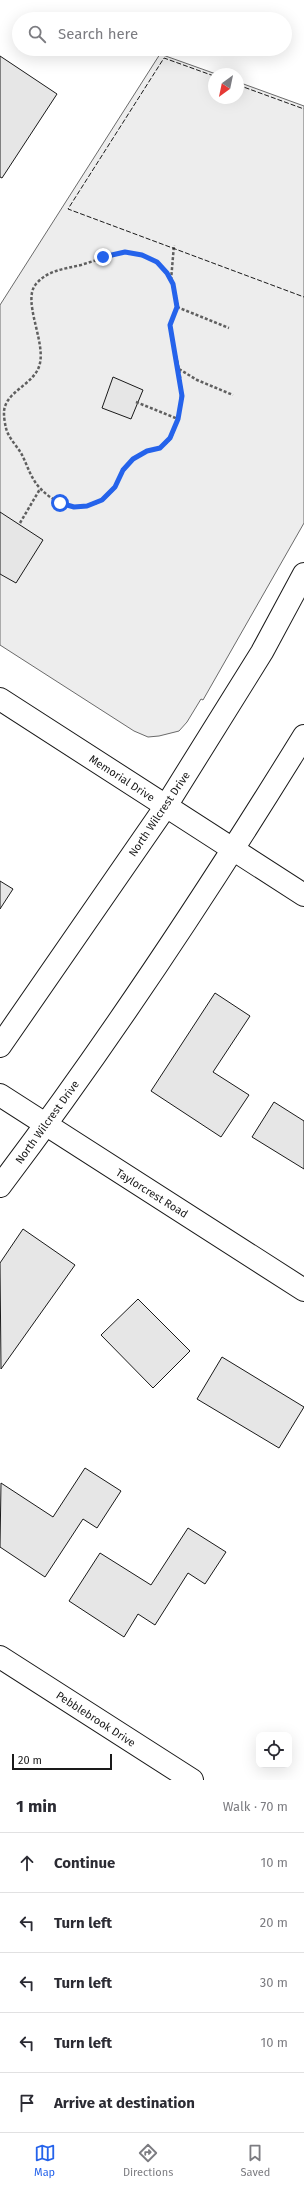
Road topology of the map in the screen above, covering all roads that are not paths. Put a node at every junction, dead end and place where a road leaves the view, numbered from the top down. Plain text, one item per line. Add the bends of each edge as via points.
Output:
1 (304, 574) edge
2 (0, 699) edge
3 (304, 736) edge
4 (166, 806) junction
5 (233, 850) junction
6 (304, 895) edge
7 (0, 1046) edge
8 (0, 1095) edge
9 (46, 1125) junction
10 (0, 1186) edge
11 (304, 1290) edge
12 (0, 1657) edge
13 (192, 1780) edge

1 - 4 main road, North Wilcrest Drive via 262,652
2 - 4 main road, Memorial Drive
3 - 5 main road, North Wilcrest Drive
4 - 5 main road, Memorial Drive
4 - 7 main road, North Wilcrest Drive
5 - 6 main road, Memorial Drive
5 - 9 main road, North Wilcrest Drive
8 - 9 main road, Taylorcrest Road
9 - 10 main road, North Wilcrest Drive
9 - 11 main road, Taylorcrest Road
12 - 13 main road, Pebblebrook Drive

